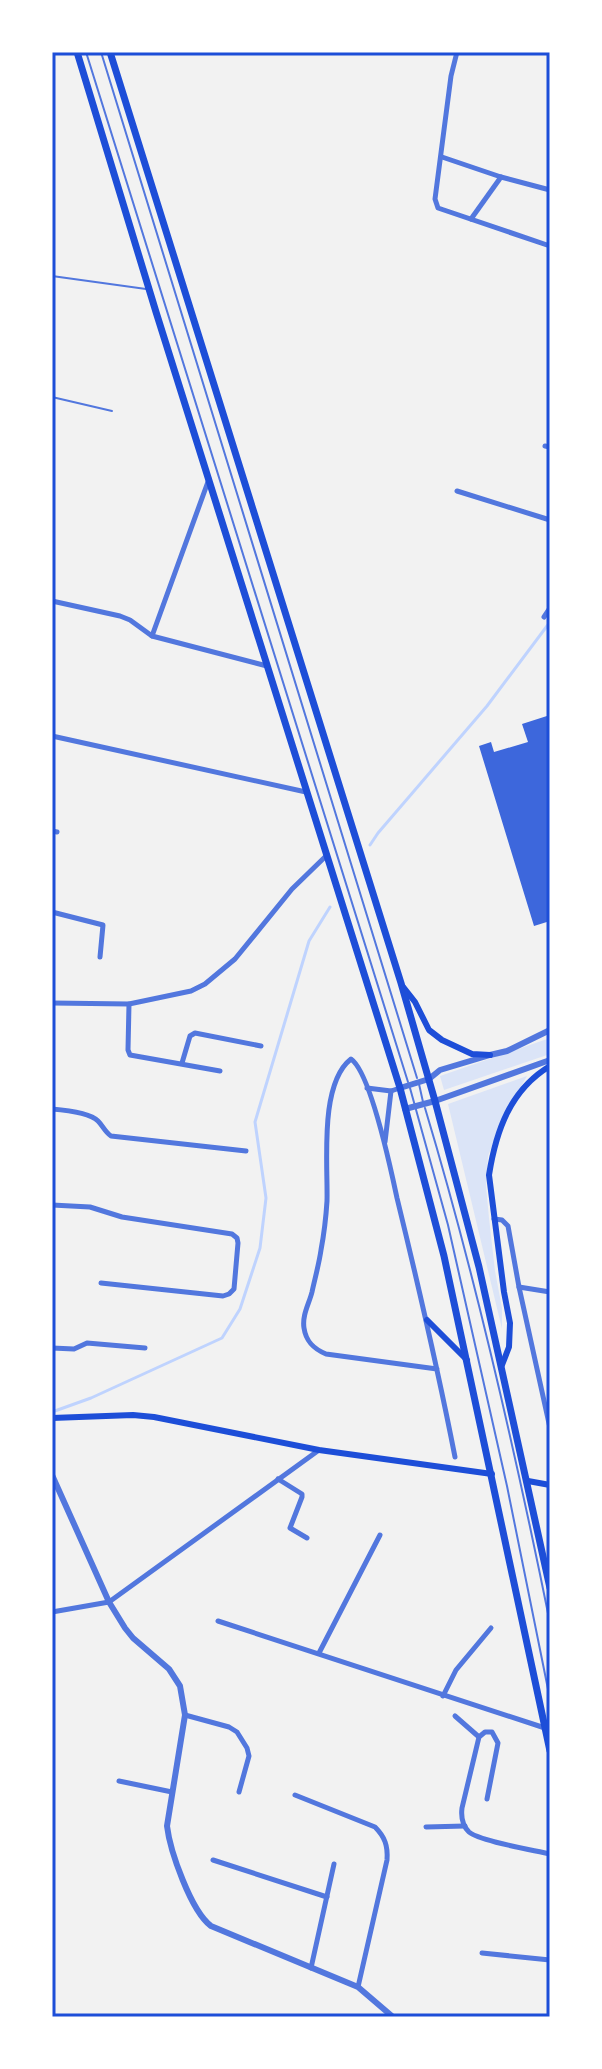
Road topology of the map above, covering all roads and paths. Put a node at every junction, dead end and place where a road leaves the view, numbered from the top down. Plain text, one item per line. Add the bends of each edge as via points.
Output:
1 (77, 52) edge
2 (86, 52) edge
3 (101, 52) edge
4 (110, 52) edge
5 (457, 52) edge
6 (442, 157) junction
7 (501, 177) junction
8 (550, 190) edge
9 (471, 219) junction
10 (549, 243) edge
11 (52, 276) edge
12 (149, 289) junction
13 (52, 397) edge
14 (112, 411) dead end
15 (209, 477) junction
16 (457, 491) dead end
17 (550, 520) edge
18 (52, 601) edge
19 (550, 608) edge
20 (544, 617) dead end
21 (152, 636) junction
22 (267, 666) junction
23 (52, 736) edge
24 (306, 792) junction
25 (326, 856) junction
26 (52, 912) edge
27 (100, 957) dead end
28 (401, 983) junction
29 (52, 1003) edge
30 (129, 1004) junction
31 (550, 1030) edge
32 (261, 1046) dead end
33 (490, 1055) junction
34 (182, 1063) junction
35 (550, 1063) edge
36 (220, 1071) dead end
37 (429, 1079) junction
38 (419, 1083) junction
39 (409, 1085) junction
40 (367, 1088) junction
41 (400, 1088) junction
42 (391, 1091) junction
43 (435, 1101) junction
44 (424, 1104) junction
45 (414, 1106) junction
46 (52, 1109) edge
47 (405, 1109) junction
48 (384, 1144) junction
49 (246, 1151) dead end
50 (52, 1205) edge
51 (494, 1219) junction
52 (101, 1283) dead end
53 (519, 1287) junction
54 (550, 1292) edge
55 (427, 1320) junction
56 (52, 1348) edge
57 (145, 1348) dead end
58 (468, 1361) junction
59 (502, 1365) junction
60 (437, 1369) junction
61 (53, 1417) edge
62 (550, 1428) edge
63 (319, 1450) junction
64 (455, 1457) dead end
65 (492, 1474) junction
66 (52, 1475) edge
67 (278, 1479) junction
68 (528, 1481) junction
69 (550, 1485) edge
70 (380, 1535) dead end
71 (307, 1538) dead end
72 (550, 1588) edge
73 (109, 1602) junction
74 (52, 1612) edge
75 (218, 1621) dead end
76 (550, 1623) edge
77 (491, 1628) dead end
78 (319, 1653) junction
79 (443, 1696) junction
80 (550, 1699) edge
81 (185, 1715) junction
82 (455, 1716) dead end
83 (545, 1728) junction
84 (479, 1737) junction
85 (550, 1751) edge
86 (119, 1781) dead end
87 (172, 1792) junction
88 (239, 1792) dead end
89 (295, 1795) dead end
90 (487, 1799) dead end
91 (465, 1826) junction
92 (426, 1827) dead end
93 (550, 1854) edge
94 (213, 1860) dead end
95 (334, 1864) dead end
96 (327, 1897) junction
97 (482, 1953) dead end
98 (550, 1960) edge
99 (311, 1969) junction
100 (358, 1987) junction
101 (393, 2017) edge

1 - 12 main road
2 - 39 lane
3 - 38 lane
4 - 28 main road
5 - 6 street
6 - 7 street
6 - 9 street via 438,208
7 - 8 street
7 - 9 street
9 - 10 street
11 - 12 lane
12 - 15 main road
13 - 14 lane
15 - 21 street
15 - 22 main road
16 - 17 street
18 - 21 street via 120,616
19 - 20 street
21 - 22 street
22 - 24 main road
23 - 24 street
24 - 25 main road
25 - 30 street via 235,959 205,984
25 - 41 main road
26 - 27 street via 103,925
28 - 33 main road via 429,1030 457,1048
28 - 37 main road
29 - 30 street
30 - 34 street via 130,1055
31 - 33 street
32 - 34 street via 192,1034
33 - 37 street via 440,1070
34 - 36 street
35 - 43 street
35 - 51 main road via 516,1098 496,1138 489,1175
37 - 38 street
37 - 43 main road
38 - 39 street
38 - 44 lane
39 - 41 street
39 - 45 lane
40 - 42 street
40 - 48 street
40 - 60 street via 351,1059 336,1080 327,1125 327,1203 303,1325 307,1340 326,1354
41 - 42 street
41 - 47 main road
42 - 48 street
43 - 44 street
43 - 59 main road
44 - 45 street
44 - 76 lane via 521,1479
45 - 47 street
45 - 80 lane via 448,1225
46 - 49 street via 93,1118 111,1136
47 - 58 main road
48 - 55 street
50 - 52 street via 90,1207 232,1234 238,1243 234,1289 223,1296
51 - 53 street via 508,1226
51 - 59 main road via 510,1323
53 - 54 street
53 - 62 street
55 - 58 main road
55 - 60 street
56 - 57 street via 74,1349 87,1343
58 - 65 main road
59 - 68 main road
60 - 64 street
61 - 63 main road via 154,1417
63 - 65 main road
63 - 67 street
65 - 83 main road
66 - 73 street
67 - 71 street via 302,1494 290,1528
67 - 73 street
68 - 69 main road
68 - 72 main road
70 - 78 street
73 - 74 street
73 - 81 street via 133,1638 175,1678
75 - 78 street
77 - 79 street via 456,1670
78 - 79 street
79 - 83 street
81 - 87 street
81 - 88 street via 237,1732 249,1756
82 - 84 street
83 - 85 main road
84 - 90 street via 492,1732 498,1743
84 - 91 street via 462,1808
86 - 87 street
87 - 99 street via 169,1841 203,1920
89 - 100 street via 375,1827 386,1841 387,1860
91 - 92 street
91 - 93 street via 476,1836
94 - 96 street
95 - 96 street
96 - 99 street
97 - 98 street
99 - 100 street
100 - 101 street

